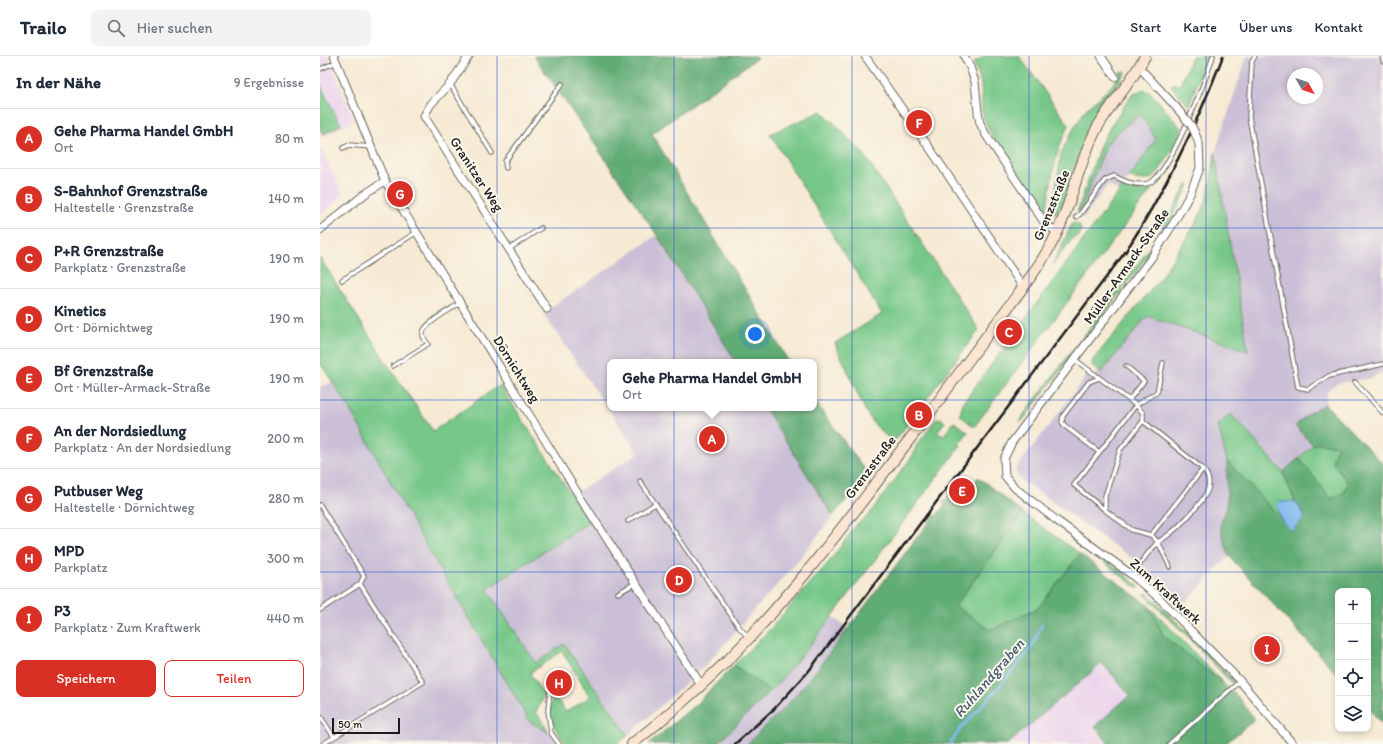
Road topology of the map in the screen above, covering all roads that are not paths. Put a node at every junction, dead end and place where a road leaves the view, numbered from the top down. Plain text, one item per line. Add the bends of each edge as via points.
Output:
1 (469, 56) edge
2 (865, 56) edge
3 (964, 56) edge
4 (1101, 56) edge
5 (1145, 56) edge
6 (1213, 56) edge
7 (1255, 56) edge
8 (1382, 56) edge
9 (335, 59) edge
10 (1383, 61) edge
11 (1140, 67) junction
12 (320, 69) edge
13 (1115, 77) dead end
14 (450, 84) junction
15 (562, 84) dead end
16 (371, 147) junction
17 (343, 148) dead end
18 (492, 153) dead end
19 (506, 168) dead end
20 (385, 181) junction
21 (1076, 217) dead end
22 (541, 228) dead end
23 (320, 230) edge
24 (417, 232) junction
25 (1057, 232) junction
26 (509, 248) junction
27 (342, 280) dead end
28 (1023, 287) junction
29 (461, 303) junction
30 (547, 309) dead end
31 (1074, 359) junction
32 (1163, 363) dead end
33 (1383, 364) edge
34 (393, 366) dead end
35 (1126, 366) dead end
36 (1099, 378) junction
37 (1355, 382) dead end
38 (1129, 400) junction
39 (1136, 406) junction
40 (1383, 413) edge
41 (1143, 421) junction
42 (1099, 452) junction
43 (1203, 469) junction
44 (1005, 476) joint
45 (640, 481) dead end
46 (655, 504) junction
47 (320, 505) edge
48 (1104, 510) junction
49 (628, 521) dead end
50 (1151, 535) junction
51 (1158, 542) junction
52 (1170, 567) dead end
53 (1132, 575) junction
54 (636, 583) junction
55 (360, 584) junction
56 (618, 594) dead end
57 (320, 610) edge
58 (748, 638) junction
59 (556, 677) dead end
60 (1240, 681) junction
61 (701, 685) junction
62 (320, 716) edge
63 (334, 737) junction
64 (323, 744) edge
65 (559, 744) edge
66 (632, 744) edge
67 (1169, 744) edge
68 (1293, 744) edge

1 - 14 street, Granitzer Weg
2 - 28 street
3 - 25 street via 975,82 980,123 986,135 1044,222
4 - 13 street
5 - 11 main road, Grenzstraße
6 - 21 lane via 1172,155 1155,180 1143,185 1126,182 1114,176 1105,180
7 - 33 lane via 1252,61 1249,117 1298,386 1308,389 1329,376
8 - 10 lane
9 - 12 lane
9 - 16 street, Dörnichtweg
11 - 25 main road, Grenzstraße via 1107,112 1091,140
11 - 31 street, Müller-Armack-Straße, bridge via 1176,106 1193,129 1199,144 1200,168 1190,194 1152,257
14 - 18 lane
14 - 26 street, Granitzer Weg via 431,104 424,116
15 - 19 lane via 505,161
16 - 17 lane via 349,145
16 - 20 street, Dörnichtweg
20 - 23 street
20 - 24 street, Dörnichtweg
22 - 26 lane
24 - 27 lane
24 - 29 street, Dörnichtweg
25 - 28 main road, Grenzstraße
26 - 30 street, Granitzer Weg
28 - 58 main road, Grenzstraße via 838,532
29 - 34 lane via 427,324 423,335 428,344
29 - 54 street, Dörnichtweg
31 - 36 lane
31 - 44 street, Müller-Armack-Straße via 1012,442 1004,459
32 - 39 lane via 1157,392
35 - 38 lane via 1144,381
36 - 38 lane
36 - 42 lane via 1089,382 1063,416 1062,422
37 - 40 lane
38 - 39 lane
39 - 41 lane via 1143,413
39 - 42 lane
41 - 43 lane
41 - 48 lane via 1120,450 1105,496
42 - 48 lane via 1074,486
43 - 50 lane
43 - 51 lane via 1208,475 1209,483 1206,495 1186,518
44 - 53 street, Zum Kraftwerk via 1015,488
45 - 46 lane
46 - 49 lane
46 - 58 lane
47 - 55 lane via 364,576
48 - 50 lane via 1132,530
50 - 51 lane
51 - 52 lane
51 - 53 lane
53 - 60 street, Zum Kraftwerk via 1190,628
54 - 56 lane
54 - 61 street, Dörnichtweg
55 - 57 lane
55 - 63 lane via 423,682
58 - 61 main road, Grenzstraße
59 - 65 lane via 550,691 548,711 551,733
60 - 67 lane
60 - 68 street, Zum Kraftwerk
61 - 66 main road, Grenzstraße
62 - 63 lane
63 - 64 lane

